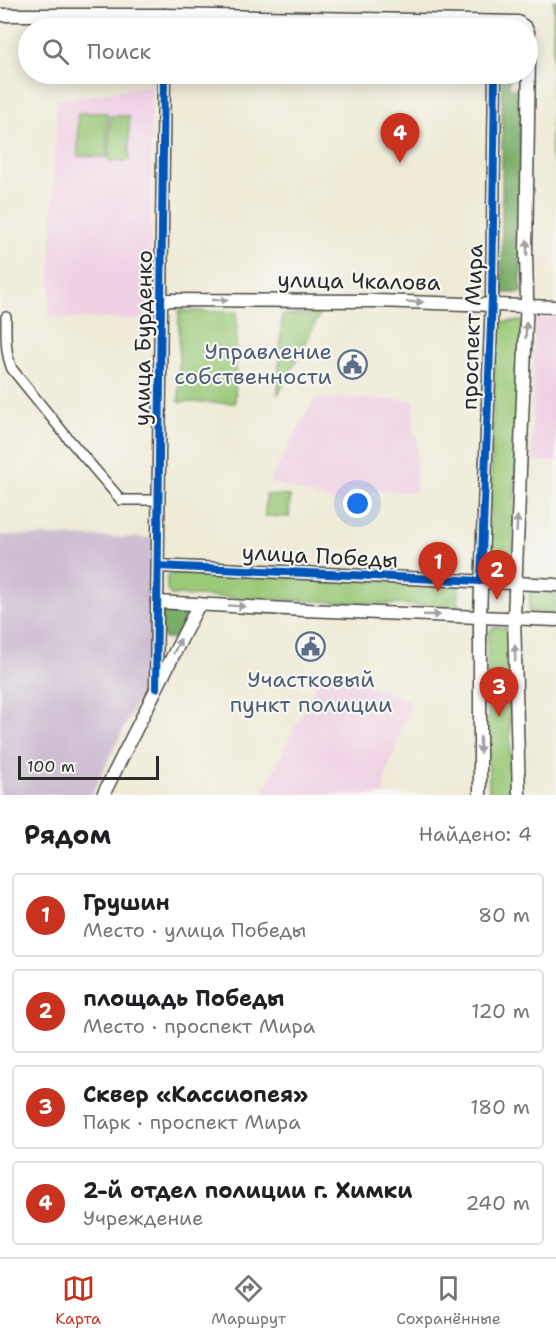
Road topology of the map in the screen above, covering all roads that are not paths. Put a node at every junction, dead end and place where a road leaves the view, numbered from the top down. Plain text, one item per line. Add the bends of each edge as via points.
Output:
1 (0, 15) edge
2 (165, 15) joint
3 (264, 18) edge
4 (164, 84) edge
5 (495, 84) edge
6 (529, 84) edge
7 (161, 300) junction
8 (492, 305) junction
9 (527, 306) junction
10 (556, 307) edge
11 (6, 317) dead end
12 (159, 500) junction
13 (158, 566) junction
14 (481, 581) junction
15 (515, 583) junction
16 (556, 585) edge
17 (157, 602) junction
18 (199, 604) junction
19 (480, 616) junction
20 (514, 618) junction
21 (556, 620) edge
22 (156, 688) junction
23 (104, 795) edge
24 (480, 795) edge
25 (519, 795) edge

1 - 2 street
2 - 3 street
4 - 7 street, улица Бурденко
5 - 8 street, проспект Мира
9 -> 6 street
7 -> 8 street, улица Чкалова
7 - 12 street, улица Бурденко
8 - 9 street, улица Чкалова
8 - 14 street, проспект Мира
9 - 10 street, улица Чкалова
15 -> 9 street
11 - 12 street via 6,349 12,369 67,437 121,500
12 - 13 street, улица Бурденко
13 - 14 street, улица Победы
13 - 17 street, улица Бурденко
14 - 15 street, улица Победы
14 - 19 street, проспект Мира
15 - 16 street, улица Победы
15 - 20 street
17 - 18 street
17 - 22 street, улица Бурденко
18 -> 19 street
22 -> 18 street
19 - 20 street
19 -> 24 street, проспект Мира
20 - 21 street
25 -> 20 street
22 - 23 street

